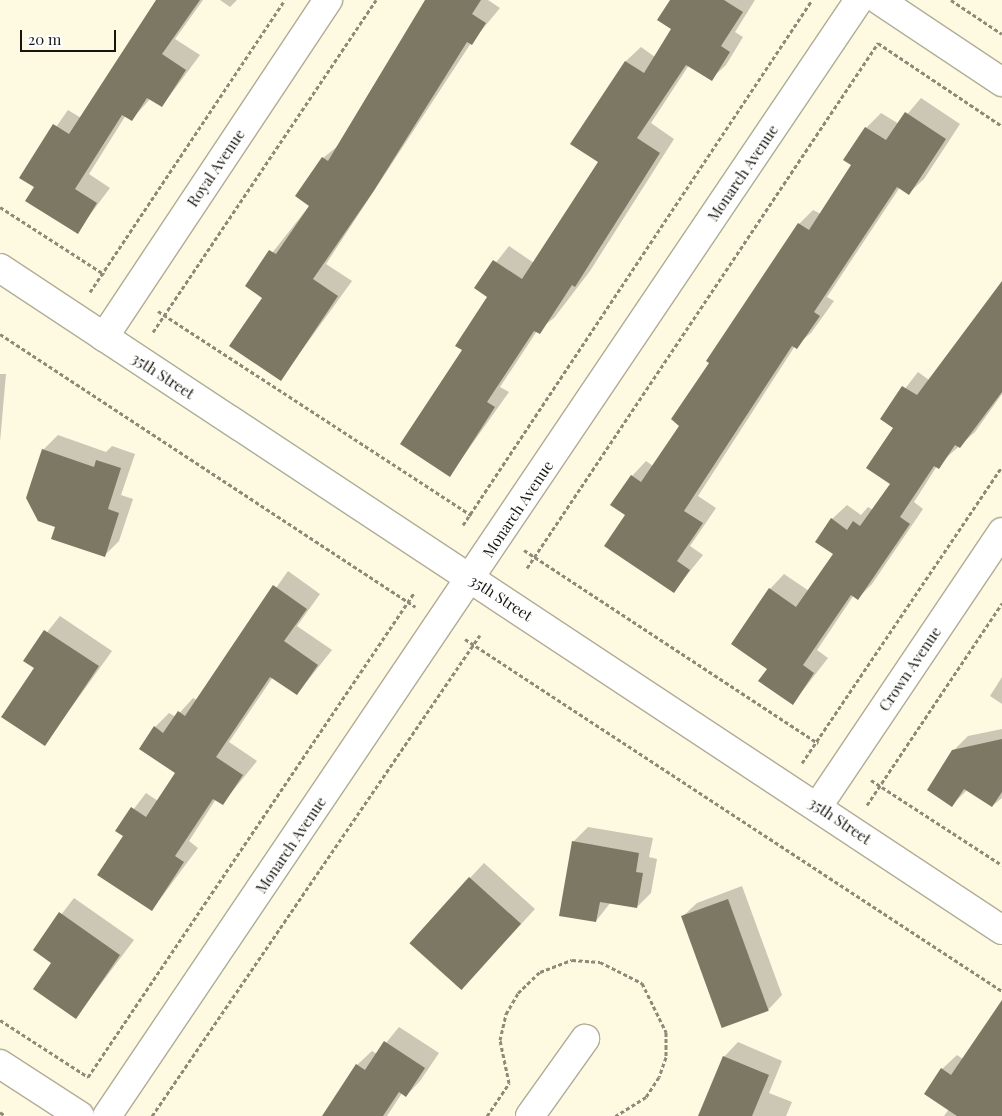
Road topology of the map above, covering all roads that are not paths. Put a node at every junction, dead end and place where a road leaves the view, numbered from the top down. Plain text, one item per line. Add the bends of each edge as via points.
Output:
1 (328, 0) edge
2 (859, 0) edge
3 (879, 0) edge
4 (1002, 82) edge
5 (0, 268) edge
6 (104, 337) junction
7 (1002, 532) edge
8 (471, 578) junction
9 (818, 806) junction
10 (1002, 930) edge
11 (585, 1039) dead end
12 (0, 1064) edge
13 (80, 1116) edge
14 (107, 1116) edge
15 (530, 1116) edge

1 - 6 street, Royal Avenue
2 - 8 street, Monarch Avenue
3 - 4 street
5 - 6 street, 35th Street
6 - 8 street, 35th Street
7 - 9 street, Crown Avenue
8 - 9 street, 35th Street
8 - 14 street, Monarch Avenue
9 - 10 street, 35th Street
11 - 15 street
12 - 13 street

